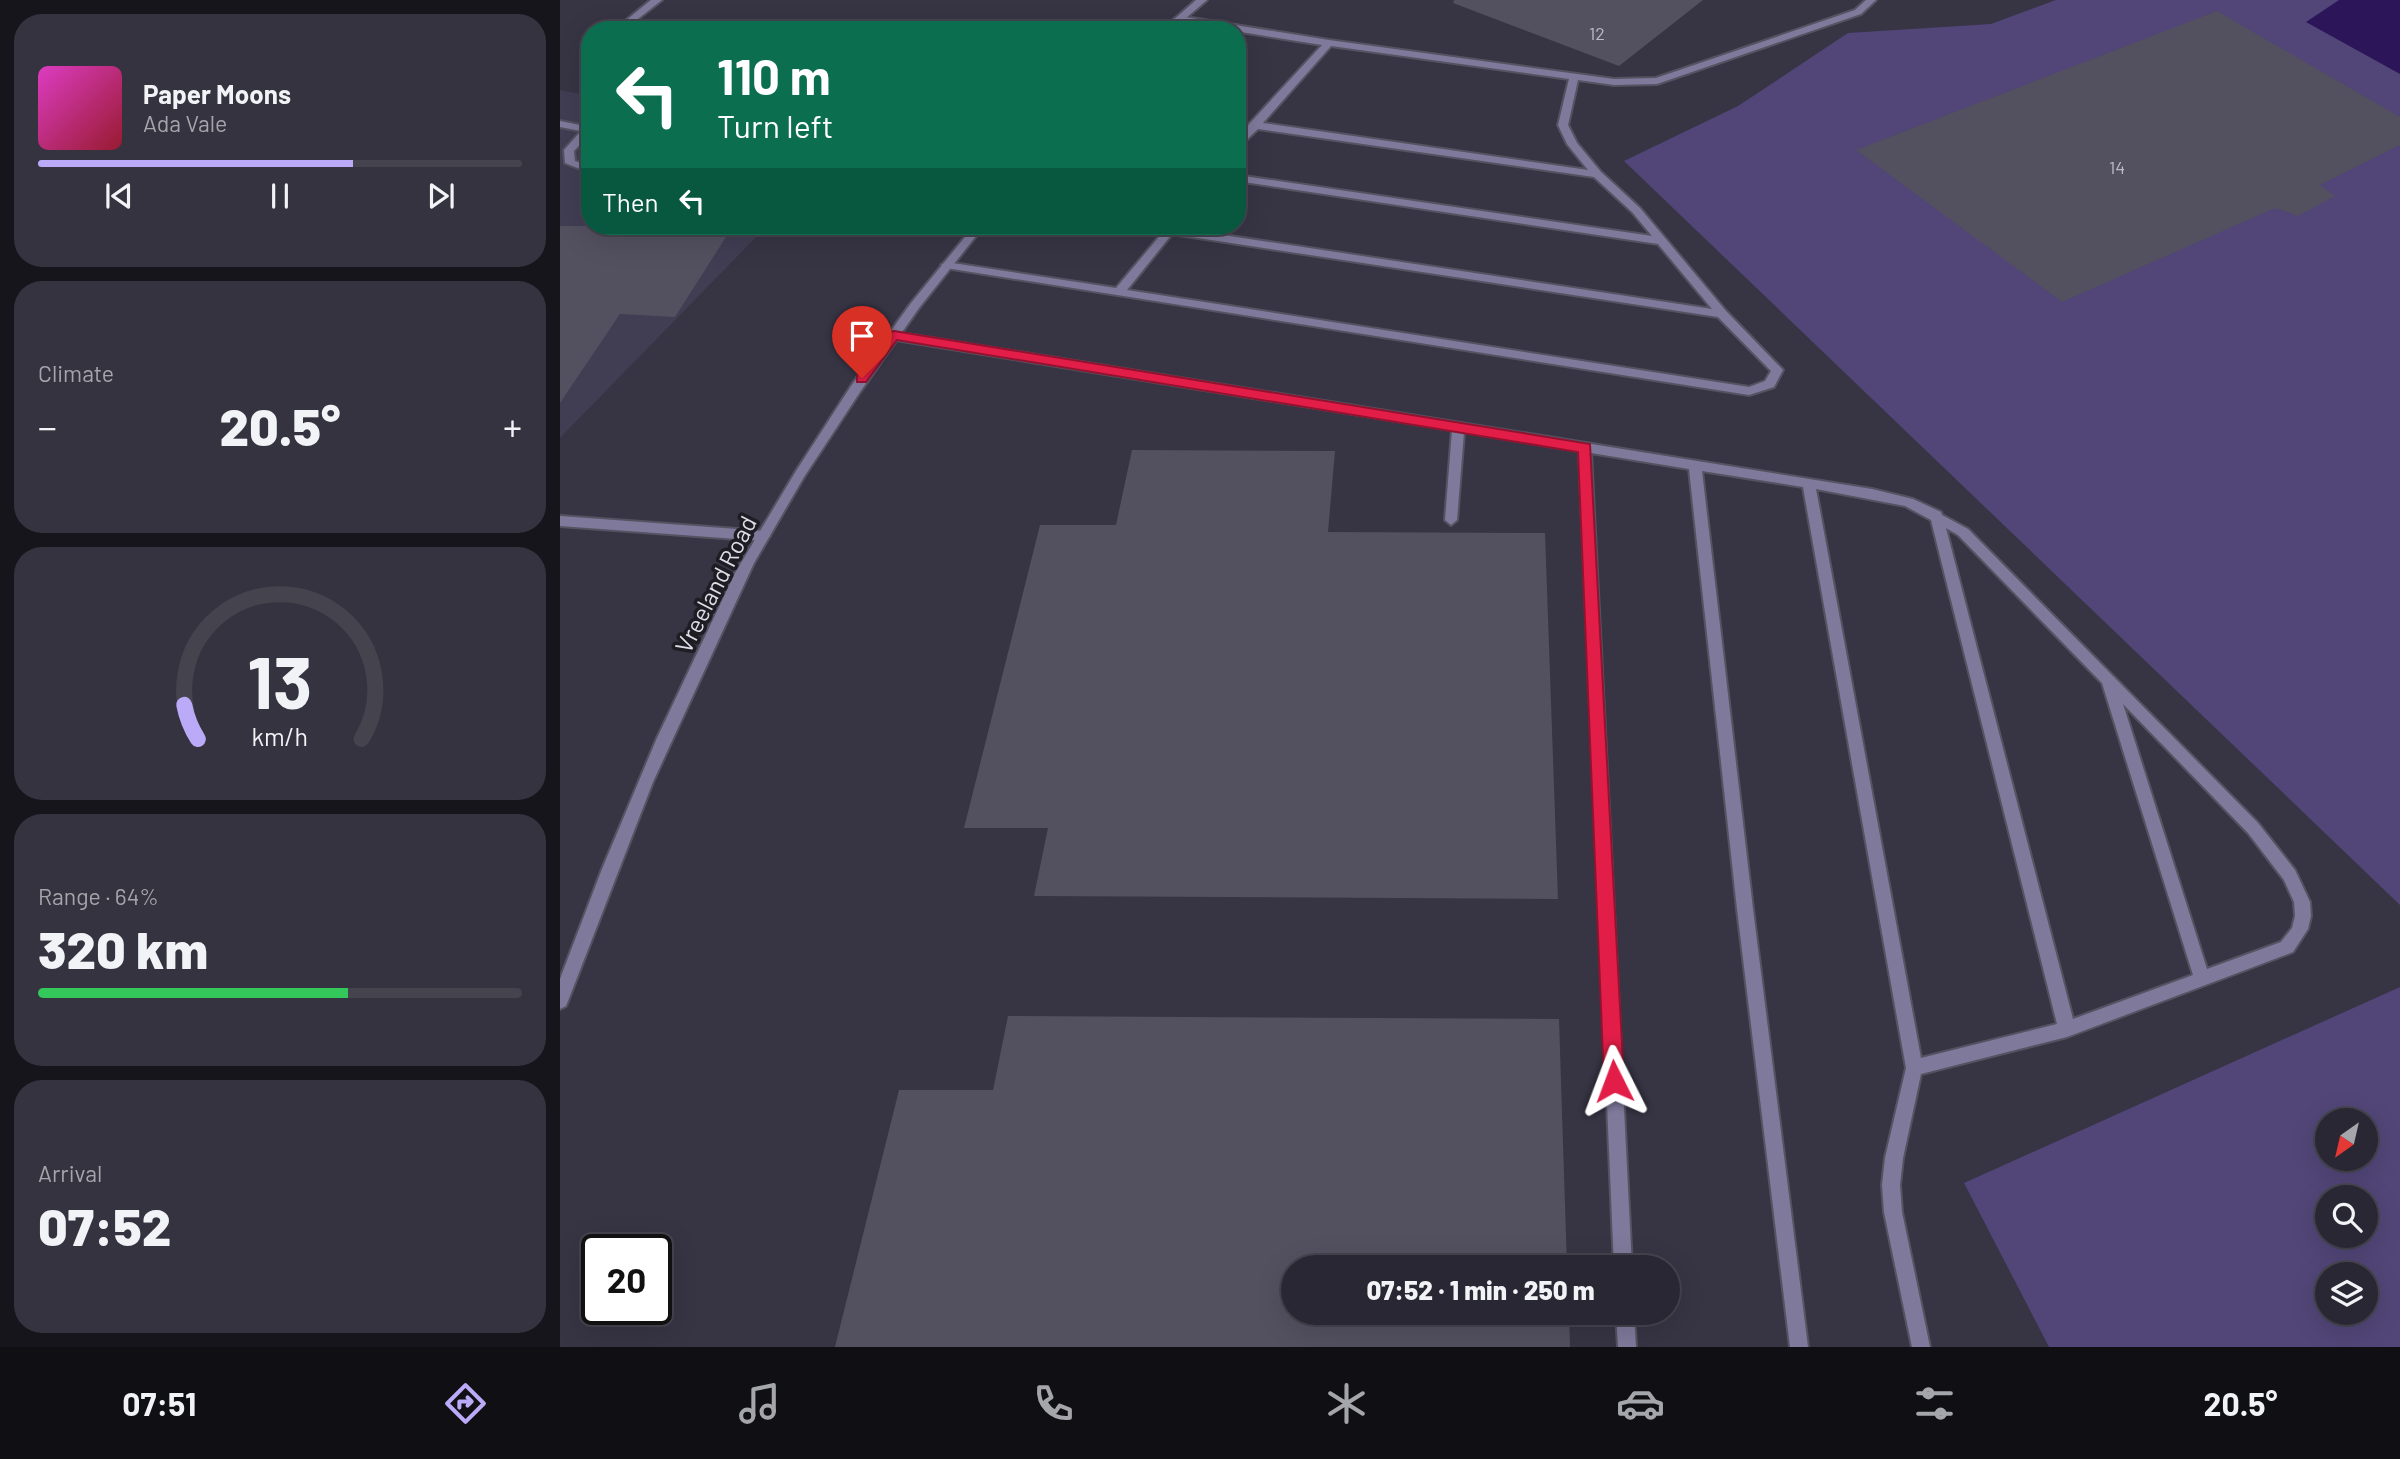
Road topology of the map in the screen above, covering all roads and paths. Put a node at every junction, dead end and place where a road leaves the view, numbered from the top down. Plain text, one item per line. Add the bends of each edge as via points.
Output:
1 (657, 0) edge
2 (1202, 0) edge
3 (1871, 0) edge
4 (1179, 19) junction
5 (630, 21) edge
6 (1177, 21) edge
7 (1192, 21) edge
8 (1246, 30) edge
9 (1329, 43) junction
10 (1574, 77) junction
11 (560, 124) edge
12 (1254, 125) junction
13 (581, 128) edge
14 (1246, 135) edge
15 (581, 138) edge
16 (581, 167) edge
17 (1597, 174) junction
18 (1246, 179) edge
19 (971, 235) edge
20 (1166, 235) edge
21 (1217, 235) edge
22 (1662, 241) junction
23 (946, 265) junction
24 (1119, 292) junction
25 (1722, 314) junction
26 (894, 335) junction
27 (1458, 427) junction
28 (1585, 448) junction
29 (1695, 466) junction
30 (1809, 484) junction
31 (1936, 514) junction
32 (1451, 520) dead end
33 (560, 521) edge
34 (765, 536) junction
35 (2108, 680) junction
36 (2202, 979) junction
37 (560, 1001) edge
38 (2067, 1030) junction
39 (1914, 1068) junction
40 (1622, 1255) edge
41 (1626, 1325) edge
42 (1627, 1347) edge
43 (1799, 1347) edge
44 (1922, 1347) edge

1 - 5 street
2 - 4 street
3 - 10 street via 1858,12 1657,81
4 - 6 street
4 - 7 street
8 - 9 street
9 - 10 street
9 - 12 street
10 - 17 street via 1563,124 1572,144
11 - 13 street
12 - 14 street
12 - 17 street
15 - 16 street via 569,150 570,163
17 - 22 street
18 - 22 street
19 - 23 street, Vreeland Road
20 - 24 street
21 - 25 street
22 - 25 street
23 - 24 street
23 - 26 street, Vreeland Road
24 - 25 street via 1749,391 1770,384 1777,370
26 - 27 street
26 - 34 street, Vreeland Road via 804,466
27 - 28 street
27 - 32 street
28 - 29 street
28 - 40 street
29 - 30 street
29 - 43 street
30 - 31 street via 1908,502
30 - 39 street
31 - 35 street via 1963,532
31 - 38 street
33 - 34 street
34 - 37 street, Vreeland Road via 671,723
35 - 36 street
35 - 36 street via 2253,828 2290,872 2302,899 2301,928 2287,947
36 - 38 street
38 - 39 street
39 - 44 street via 1891,1185
41 - 42 street

